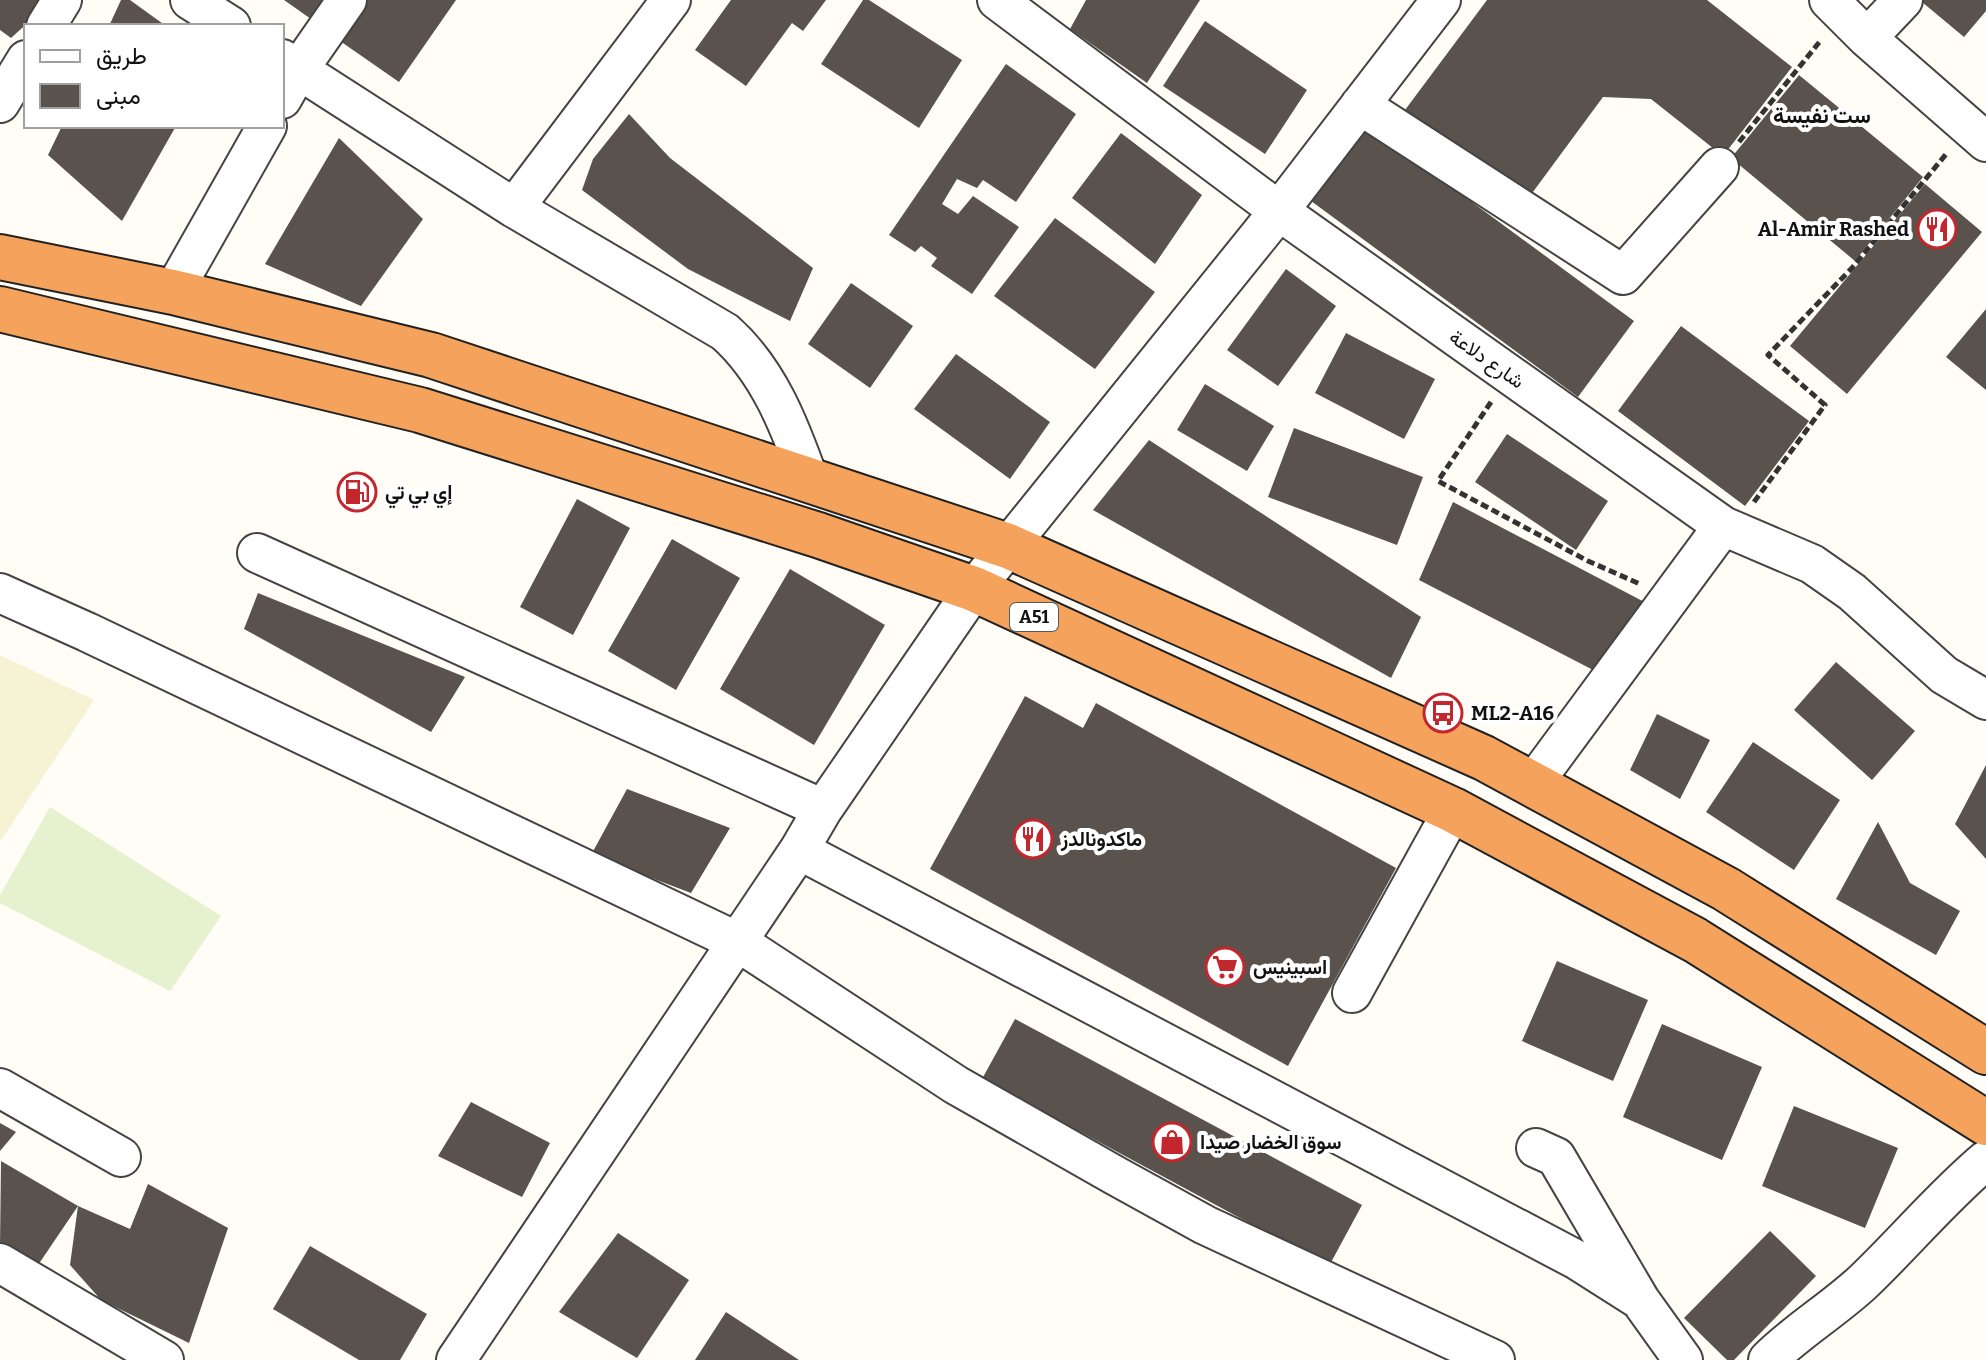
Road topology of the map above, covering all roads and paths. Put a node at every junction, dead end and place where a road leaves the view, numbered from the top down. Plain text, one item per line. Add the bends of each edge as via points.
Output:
1 (62, 0) edge
2 (190, 0) edge
3 (347, 0) edge
4 (671, 0) edge
5 (997, 0) edge
6 (1441, 0) edge
7 (1903, 0) edge
8 (1846, 17) edge
9 (47, 24) edge
10 (228, 24) edge
11 (24, 63) edge
12 (288, 76) edge
13 (0, 103) edge
14 (1360, 105) junction
15 (266, 128) edge
16 (1977, 135) edge
17 (1719, 167) joint
18 (514, 208) junction
19 (1279, 211) junction
20 (0, 257) edge
21 (173, 292) junction
22 (0, 309) edge
23 (1509, 374) junction
24 (809, 480) junction
25 (1728, 529) junction
26 (1008, 546) junction
27 (257, 553) dead end
28 (974, 589) junction
29 (0, 593) edge
30 (1670, 597) junction
31 (1986, 700) edge
32 (1532, 785) junction
33 (823, 809) junction
34 (1453, 810) junction
35 (799, 850) junction
36 (738, 942) junction
37 (1352, 993) dead end
38 (1986, 1052) edge
39 (0, 1088) edge
40 (1986, 1123) edge
41 (1536, 1148) dead end
42 (121, 1157) dead end
43 (1986, 1160) edge
44 (0, 1263) edge
45 (1640, 1300) junction
46 (164, 1360) edge
47 (456, 1360) edge
48 (1495, 1360) edge
49 (1683, 1360) edge
50 (1768, 1360) edge

1 - 9 street
2 - 10 street
3 - 12 street
4 - 18 street
5 - 19 street, شارع دلاعة
6 - 14 street
7 - 8 street
8 - 16 street
8 - 17 path
11 - 13 street
12 - 18 street
14 - 17 street via 1623,275
14 - 19 street
15 - 21 street
16 - 25 path via 1768,355 1825,405
18 - 24 street via 725,332 785,413
19 - 23 street, شارع دلاعة
19 - 26 street
20 - 21 highway
21 - 24 highway via 431,355
22 - 28 highway, A51 via 420,410
23 - 25 street, شارع دلاعة
23 - 30 path via 1438,481 1588,561
24 - 26 highway
25 - 30 street
25 - 31 street, شارع دلاعة via 1812,564 1852,592 1944,675
26 - 28 street
26 - 32 highway
27 - 33 street
28 - 33 street
28 - 34 highway, A51
29 - 36 street
30 - 32 street
32 - 38 highway via 1726,889
33 - 35 street
34 - 37 street
34 - 40 highway, A51 via 1695,940
35 - 36 street
35 - 45 street via 1577,1260
36 - 47 street
36 - 48 street via 956,1085 1116,1176 1205,1225
39 - 42 street
41 - 45 street via 1556,1157
43 - 50 street via 1861,1284
44 - 46 street
45 - 49 street

